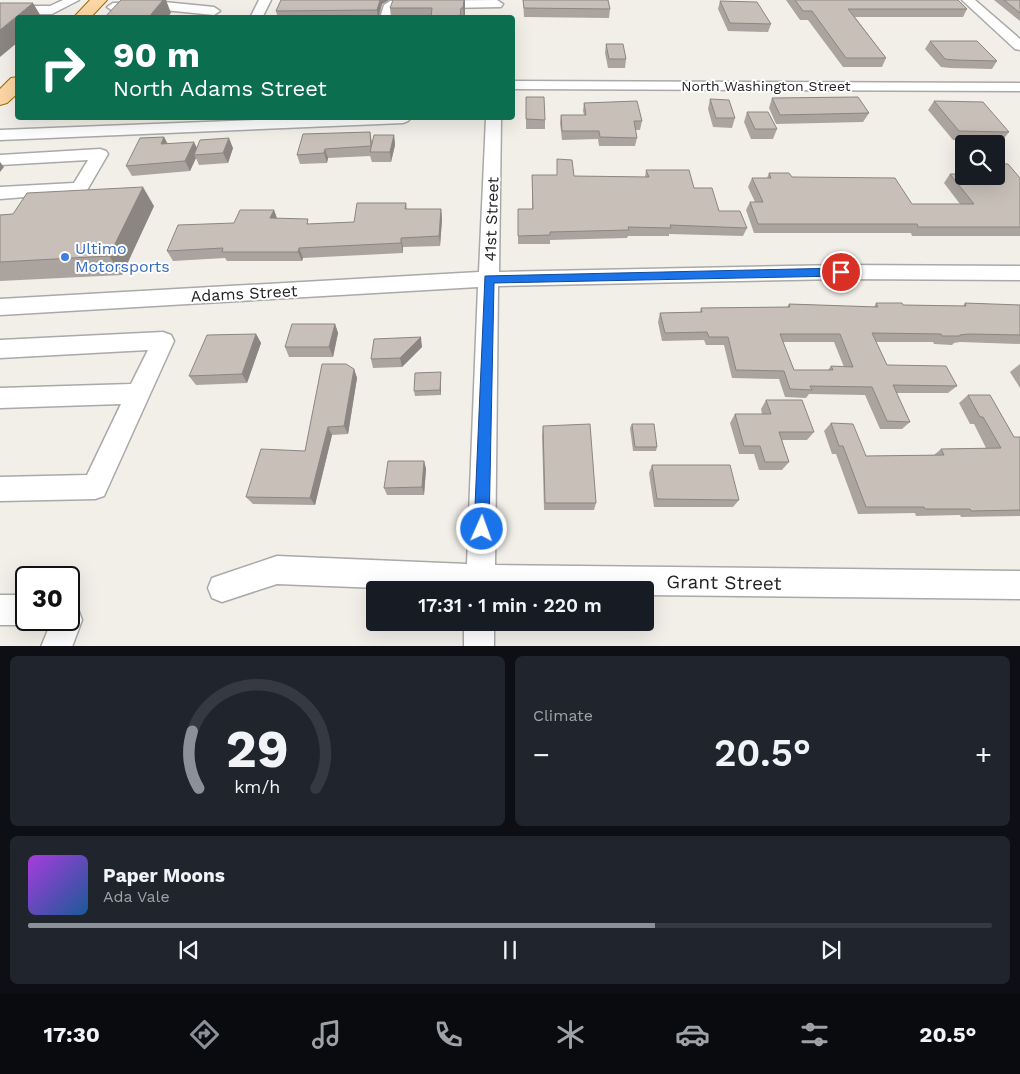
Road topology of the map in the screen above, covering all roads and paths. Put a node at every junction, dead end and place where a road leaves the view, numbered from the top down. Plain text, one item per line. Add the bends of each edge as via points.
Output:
1 (72, 0) edge
2 (265, 0) edge
3 (968, 0) edge
4 (497, 2) edge
5 (169, 3) edge
6 (91, 8) edge
7 (0, 10) edge
8 (214, 11) dead end
9 (111, 12) edge
10 (258, 15) edge
11 (387, 15) edge
12 (496, 15) edge
13 (1020, 46) edge
14 (515, 85) edge
15 (1020, 87) edge
16 (71, 120) edge
17 (300, 120) edge
18 (494, 120) edge
19 (198, 122) edge
20 (114, 130) junction
21 (60, 133) junction
22 (0, 135) edge
23 (100, 154) junction
24 (0, 160) edge
25 (0, 194) edge
26 (1020, 273) edge
27 (489, 279) junction
28 (0, 307) edge
29 (0, 350) edge
30 (138, 394) junction
31 (0, 398) edge
32 (0, 489) edge
33 (458, 581) edge
34 (480, 581) edge
35 (654, 584) edge
36 (1020, 585) edge
37 (222, 588) dead end
38 (0, 610) edge
39 (15, 610) edge
40 (62, 631) edge
41 (479, 631) edge
42 (56, 646) edge
43 (479, 646) edge

1 - 7 street via 52,10
2 - 10 street
3 - 13 street
4 - 11 street via 390,4
4 - 12 street
5 - 8 street
5 - 9 street
6 - 9 street
14 - 15 street, North Washington Street
16 - 21 street
17 - 19 street
18 - 27 street, 41st Street
19 - 20 street
20 - 21 street
20 - 23 street
21 - 22 street
23 - 24 street
23 - 25 street via 80,188
26 - 27 street, Adams Street via 841,272
27 - 28 street, Adams Street
27 - 34 street, 41st Street
29 - 30 street via 162,341
30 - 31 street
30 - 32 street via 95,487
33 - 37 street, Grant Street via 405,574 277,570
35 - 36 street, Grant Street
38 - 39 street
40 - 42 street
41 - 43 street

